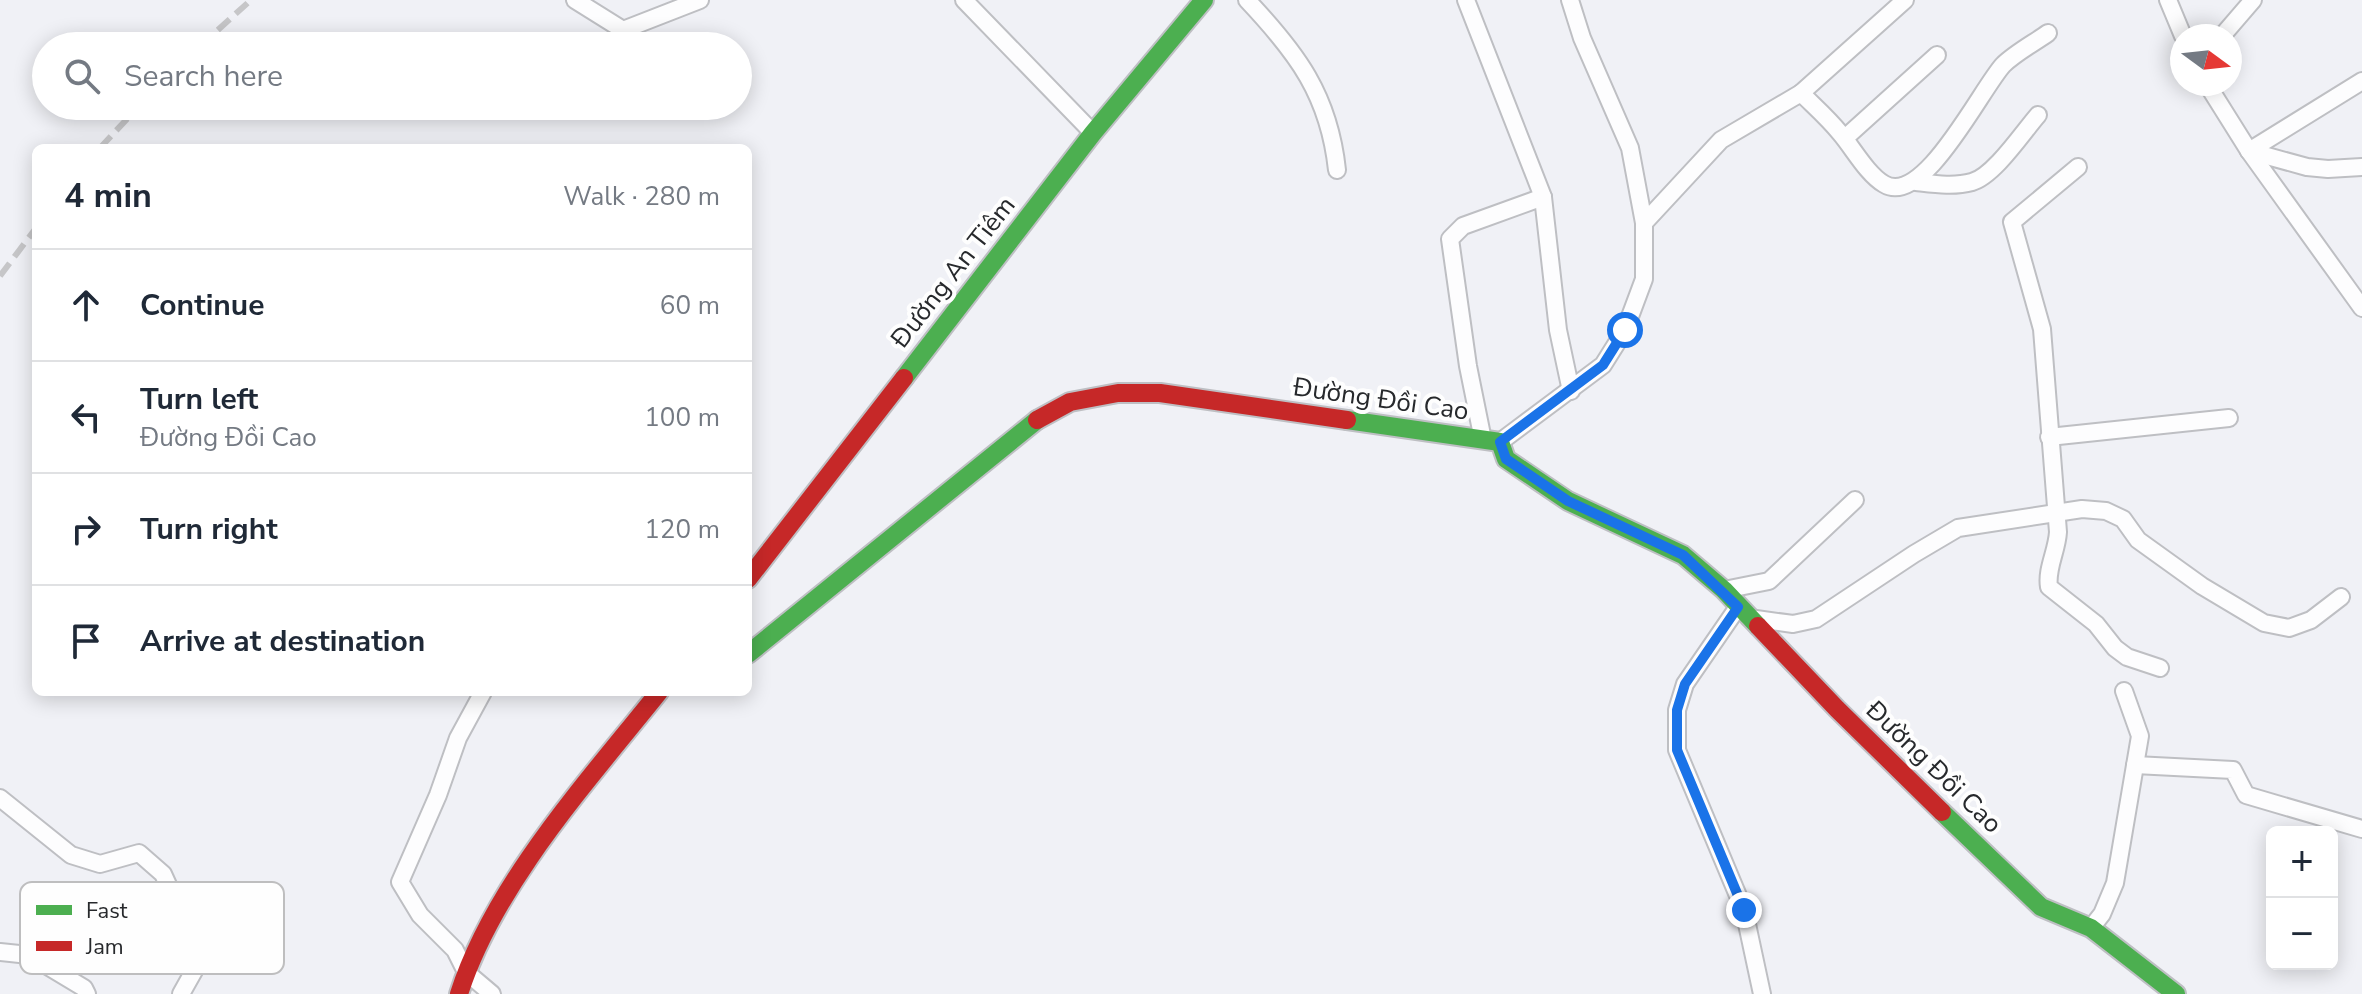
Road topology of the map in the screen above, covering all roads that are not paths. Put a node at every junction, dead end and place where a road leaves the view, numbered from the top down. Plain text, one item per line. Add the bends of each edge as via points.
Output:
1 (575, 0) edge
2 (700, 0) edge
3 (964, 0) edge
4 (1204, 0) edge
5 (1247, 0) edge
6 (1466, 0) edge
7 (1570, 0) edge
8 (1905, 0) edge
9 (2168, 0) edge
10 (2253, 0) edge
11 (2178, 24) edge
12 (2232, 24) edge
13 (2048, 33) dead end
14 (1937, 55) dead end
15 (2362, 81) edge
16 (1801, 93) junction
17 (2215, 96) edge
18 (2038, 115) dead end
19 (1093, 133) junction
20 (1845, 138) junction
21 (2249, 151) junction
22 (2078, 167) dead end
23 (2362, 167) edge
24 (1337, 170) dead end
25 (1916, 182) junction
26 (1543, 197) junction
27 (1644, 223) junction
28 (2362, 308) edge
29 (1571, 391) junction
30 (2229, 418) dead end
31 (2049, 437) junction
32 (1492, 441) junction
33 (1855, 500) dead end
34 (2055, 513) junction
35 (752, 574) edge
36 (1724, 590) junction
37 (2341, 597) dead end
38 (1744, 612) junction
39 (752, 651) edge
40 (2160, 668) dead end
41 (2124, 691) dead end
42 (481, 696) edge
43 (656, 696) edge
44 (2135, 765) junction
45 (0, 798) edge
46 (2362, 829) edge
47 (167, 882) edge
48 (2091, 928) junction
49 (0, 952) edge
50 (20, 954) edge
51 (466, 972) junction
52 (61, 974) edge
53 (192, 974) edge
54 (87, 994) edge
55 (181, 994) edge
56 (459, 994) edge
57 (492, 994) edge
58 (1762, 994) edge
59 (2176, 994) edge

1 - 2 street via 623,30
3 - 19 street
4 - 19 street, Đường An Tiêm
5 - 24 street via 1288,44 1315,90 1334,142
6 - 26 street
7 - 27 street via 1630,148
8 - 16 street
9 - 11 street
10 - 12 street
13 - 25 street via 2003,65
14 - 20 street
15 - 21 street
16 - 20 street
16 - 27 street via 1721,140
17 - 21 street
18 - 25 street via 1993,168 1974,182
19 - 35 street, Đường An Tiêm
20 - 25 street via 1886,185 1902,188
21 - 23 street via 2307,167
21 - 28 street
22 - 31 street via 2012,222 2042,329
26 - 29 street via 1558,330
26 - 32 street via 1463,226 1450,239 1468,366
27 - 29 street via 1644,279 1625,330 1603,365
29 - 32 street
30 - 31 street
31 - 34 street
32 - 36 street, Đường Đồi Cao via 1506,459 1568,501 1683,555
32 - 39 street, Đường Đồi Cao via 1160,393 1118,393 1070,402 982,462
33 - 36 street via 1769,581
34 - 37 street via 2106,511 2123,519 2138,540 2264,623 2289,628 2311,620
34 - 38 street via 1958,528 1816,619 1793,624
34 - 40 street via 2058,546 2049,587 2127,657
36 - 38 street, Đường Đồi Cao
38 - 48 street, Đường Đồi Cao via 2041,907
38 - 58 street via 1685,684 1677,710 1677,750 1744,910
41 - 44 street via 2140,736
42 - 51 street via 458,738 400,882 420,915 455,950
43 - 51 street via 544,836
44 - 46 street via 2233,770 2246,795
44 - 48 street via 2115,883
45 - 47 street via 71,855 100,864 139,853
48 - 59 street, Đường Đồi Cao
49 - 50 street
51 - 56 street
51 - 57 street
52 - 54 street
53 - 55 street

